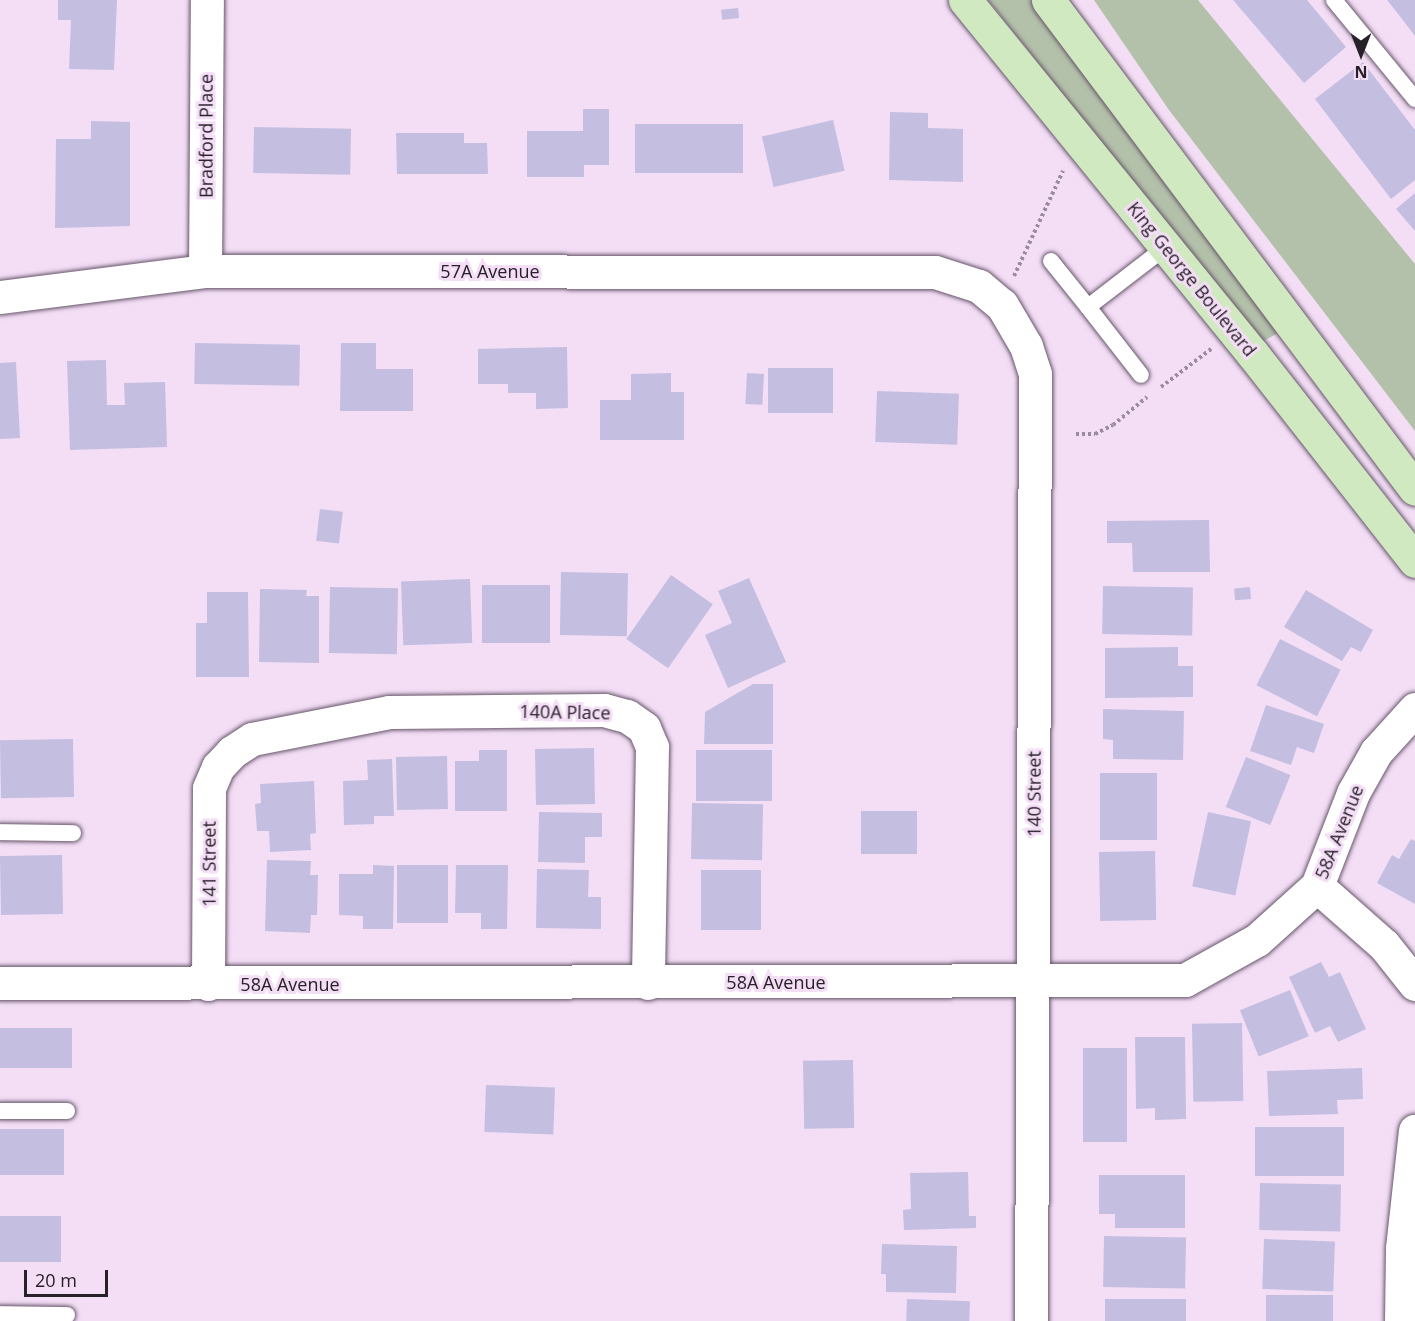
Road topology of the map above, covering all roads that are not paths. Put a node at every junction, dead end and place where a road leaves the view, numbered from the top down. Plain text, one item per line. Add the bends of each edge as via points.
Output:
1 (207, 0) edge
2 (965, 0) edge
3 (1048, 0) edge
4 (1334, 0) edge
5 (1415, 99) edge
6 (1166, 247) junction
7 (1051, 261) dead end
8 (205, 271) junction
9 (994, 285) joint
10 (0, 297) edge
11 (1088, 307) junction
12 (1141, 375) dead end
13 (1415, 489) edge
14 (1415, 561) edge
15 (1415, 709) edge
16 (232, 752) joint
17 (0, 832) edge
18 (73, 832) dead end
19 (1317, 886) junction
20 (1412, 972) edge
21 (1034, 981) junction
22 (0, 983) edge
23 (648, 983) junction
24 (208, 984) junction
25 (0, 1111) edge
26 (66, 1111) dead end
27 (1415, 1131) edge
28 (1412, 1188) edge
29 (0, 1314) edge
30 (67, 1315) dead end
31 (1031, 1321) edge
32 (1401, 1321) edge

1 - 8 street, Bradford Place
2 - 6 main road, King George Boulevard
3 - 13 main road
4 - 5 lane
6 - 11 lane
6 - 14 main road, King George Boulevard
7 - 11 lane
8 - 9 street, 57A Avenue via 935,272
8 - 10 street, 57A Avenue
9 - 21 street, 140 Street via 1026,346 1035,374
11 - 12 lane
15 - 19 street, 58A Avenue via 1376,752 1353,793
16 - 23 street, 140A Place via 252,739 388,712 604,710 627,716 644,728 652,747
16 - 24 street, 141 Street via 218,767 209,788
17 - 18 lane
19 - 20 street
19 - 21 street, 58A Avenue via 1257,940 1185,980
21 - 23 street, 58A Avenue
21 - 31 street, 140 Street
22 - 24 street, 58A Avenue
23 - 24 street, 58A Avenue
25 - 26 lane
27 - 28 street
28 - 32 street via 1402,1248
29 - 30 lane

